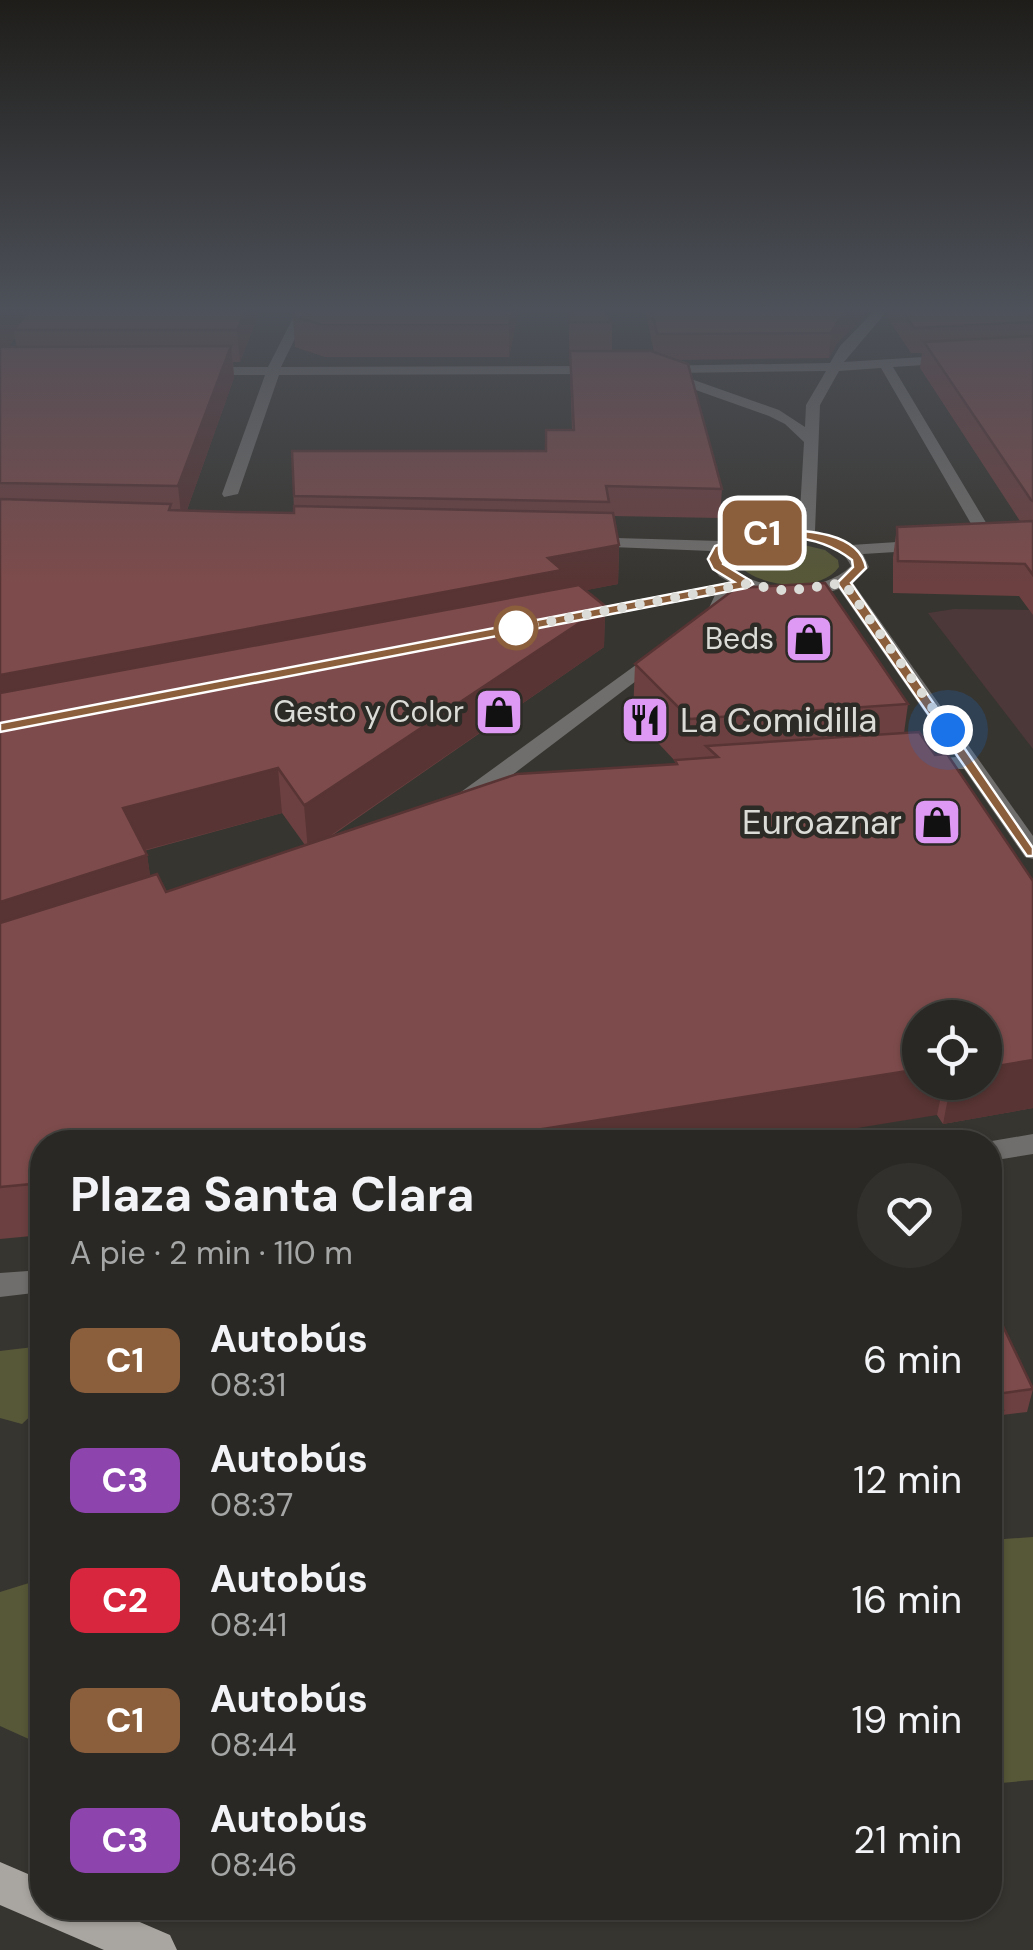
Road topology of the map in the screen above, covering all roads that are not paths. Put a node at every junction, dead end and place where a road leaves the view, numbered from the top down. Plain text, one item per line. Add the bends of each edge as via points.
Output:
1 (263, 401) edge
2 (746, 401) edge
3 (816, 401) edge
4 (908, 401) edge
5 (809, 439) junction
6 (230, 494) dead end
7 (807, 534) junction
8 (573, 541) edge
9 (970, 542) edge
10 (950, 543) edge
11 (722, 546) junction
12 (850, 550) junction
13 (844, 583) junction
14 (737, 586) junction
15 (557, 620) edge
16 (970, 762) junction
17 (512, 765) junction
18 (894, 767) edge
19 (544, 774) edge
20 (444, 813) edge
21 (1033, 852) edge
22 (1033, 1144) edge
23 (1002, 1149) edge
24 (30, 1282) edge
25 (0, 1285) edge
26 (0, 1883) edge
27 (30, 1897) edge
28 (84, 1920) edge
29 (155, 1950) edge

1 - 6 street
2 - 5 street via 790,421
3 - 5 street
4 - 9 street via 996,540
5 - 7 street
7 - 11 street via 766,532
7 - 12 street
8 - 11 street
10 - 12 street
11 - 14 street via 715,559
12 - 13 street via 860,568
13 - 14 street via 798,591
13 - 16 street
14 - 15 street
14 - 17 street via 716,612
16 - 18 street
16 - 21 street
17 - 19 street
17 - 20 street
22 - 23 street
24 - 25 street
26 - 27 main road
28 - 29 main road

